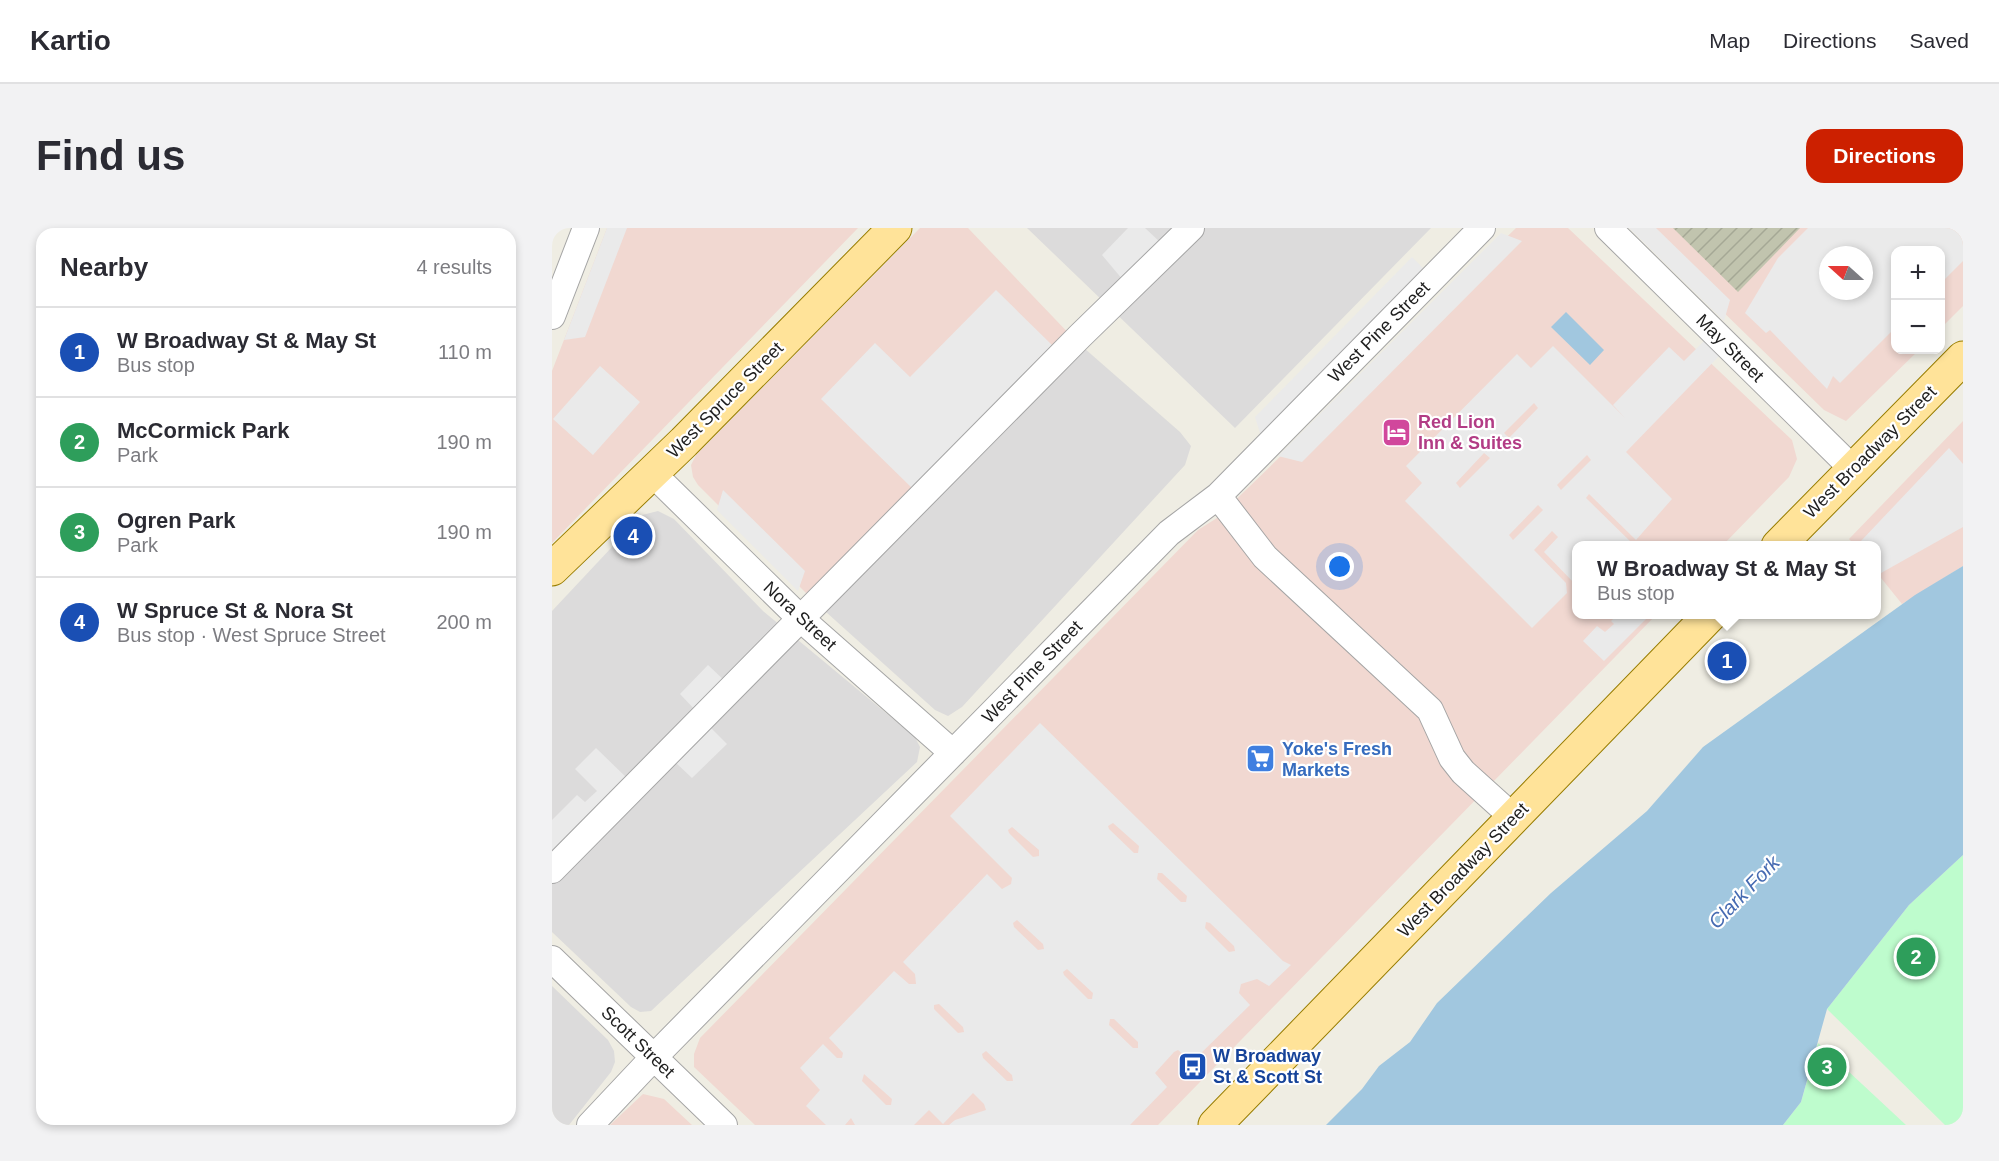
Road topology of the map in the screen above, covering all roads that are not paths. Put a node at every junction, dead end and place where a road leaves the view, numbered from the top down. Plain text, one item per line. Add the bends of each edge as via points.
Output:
1 (586, 228) edge
2 (895, 228) edge
3 (1191, 228) edge
4 (1482, 228) edge
5 (1608, 228) edge
6 (552, 316) edge
7 (1960, 367) edge
8 (1852, 468) junction
9 (651, 473) junction
10 (1218, 496) junction
11 (1783, 541) edge
12 (552, 569) edge
13 (801, 619) junction
14 (1707, 619) edge
15 (953, 753) junction
16 (1514, 818) junction
17 (552, 870) edge
18 (552, 959) edge
19 (654, 1057) junction
20 (590, 1125) edge
21 (724, 1125) edge
22 (1215, 1125) edge

1 - 6 street
2 - 9 main road, West Spruce Street
3 - 13 street
4 - 10 street, West Pine Street
5 - 8 street, May Street
7 - 8 main road, West Broadway Street
8 - 11 main road, West Broadway Street
9 - 12 main road, West Spruce Street
9 - 13 street, Nora Street
10 - 15 street, West Pine Street via 1169,533
10 - 16 street via 1265,557 1430,710 1452,758
13 - 15 street, Nora Street
13 - 17 street
14 - 16 main road, West Broadway Street
15 - 19 street, West Pine Street
16 - 22 main road, West Broadway Street
18 - 19 street, Scott Street
19 - 20 street, West Pine Street
19 - 21 street, Scott Street

